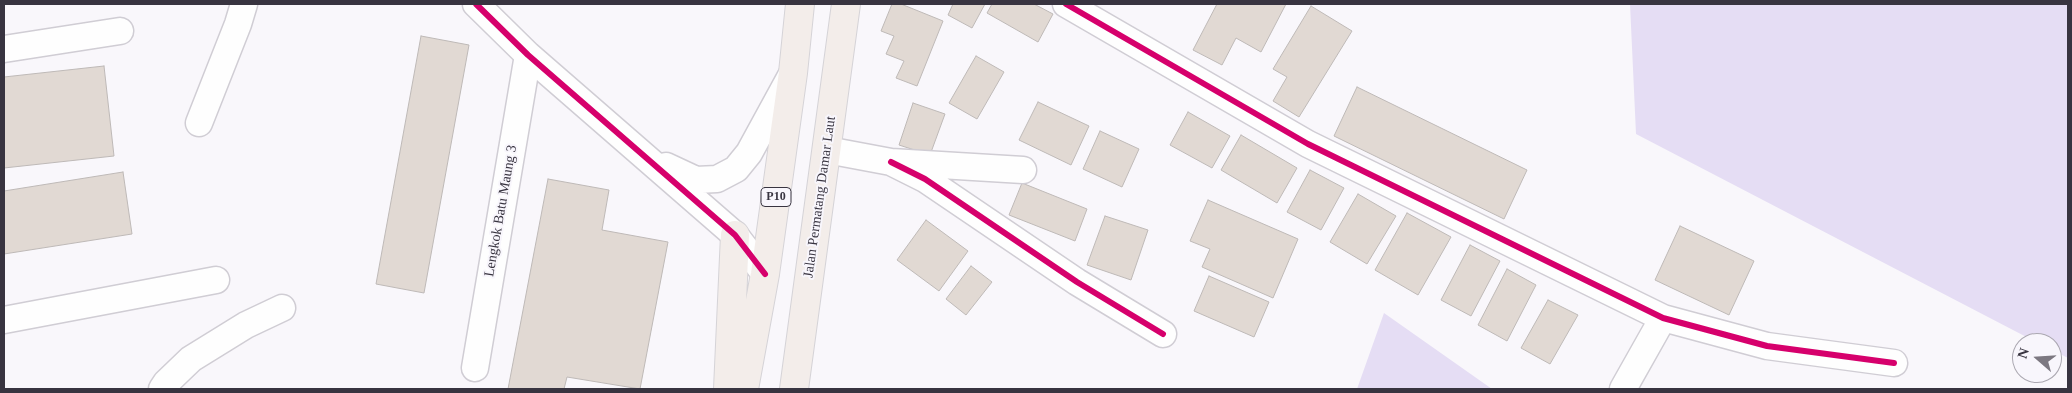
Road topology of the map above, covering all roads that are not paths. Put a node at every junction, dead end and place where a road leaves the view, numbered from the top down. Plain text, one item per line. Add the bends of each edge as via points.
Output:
1 (244, 4) edge
2 (476, 4) edge
3 (800, 4) edge
4 (846, 4) edge
5 (1066, 4) edge
6 (120, 32) dead end
7 (4, 49) edge
8 (528, 55) junction
9 (793, 73) junction
10 (199, 124) dead end
11 (826, 150) junction
12 (641, 154) junction
13 (891, 162) junction
14 (1023, 170) dead end
15 (735, 235) junction
16 (765, 274) junction
17 (216, 280) dead end
18 (282, 308) dead end
19 (1663, 318) junction
20 (4, 320) edge
21 (1163, 334) dead end
22 (1894, 363) dead end
23 (474, 368) dead end
24 (162, 389) edge
25 (728, 389) edge
26 (744, 389) edge
27 (794, 389) edge
28 (1623, 389) edge

1 - 10 street
2 - 8 street
3 - 9 highway, P10
4 - 11 highway, Jalan Permatang Damar Laut
5 - 19 street via 1308,144
6 - 7 street
8 - 12 street
8 - 23 street, Lengkok Batu Maung 3
9 - 12 street via 749,153 736,169 717,179 696,180
9 - 16 highway, P10
11 - 13 street
11 - 27 highway, Jalan Permatang Damar Laut
12 - 15 street
13 - 14 street
13 - 21 street via 939,188 1078,282
15 - 16 street
15 - 25 highway
16 - 26 highway, P10
17 - 20 street
18 - 24 street via 246,325 191,359
19 - 22 street via 1767,346
19 - 28 street

